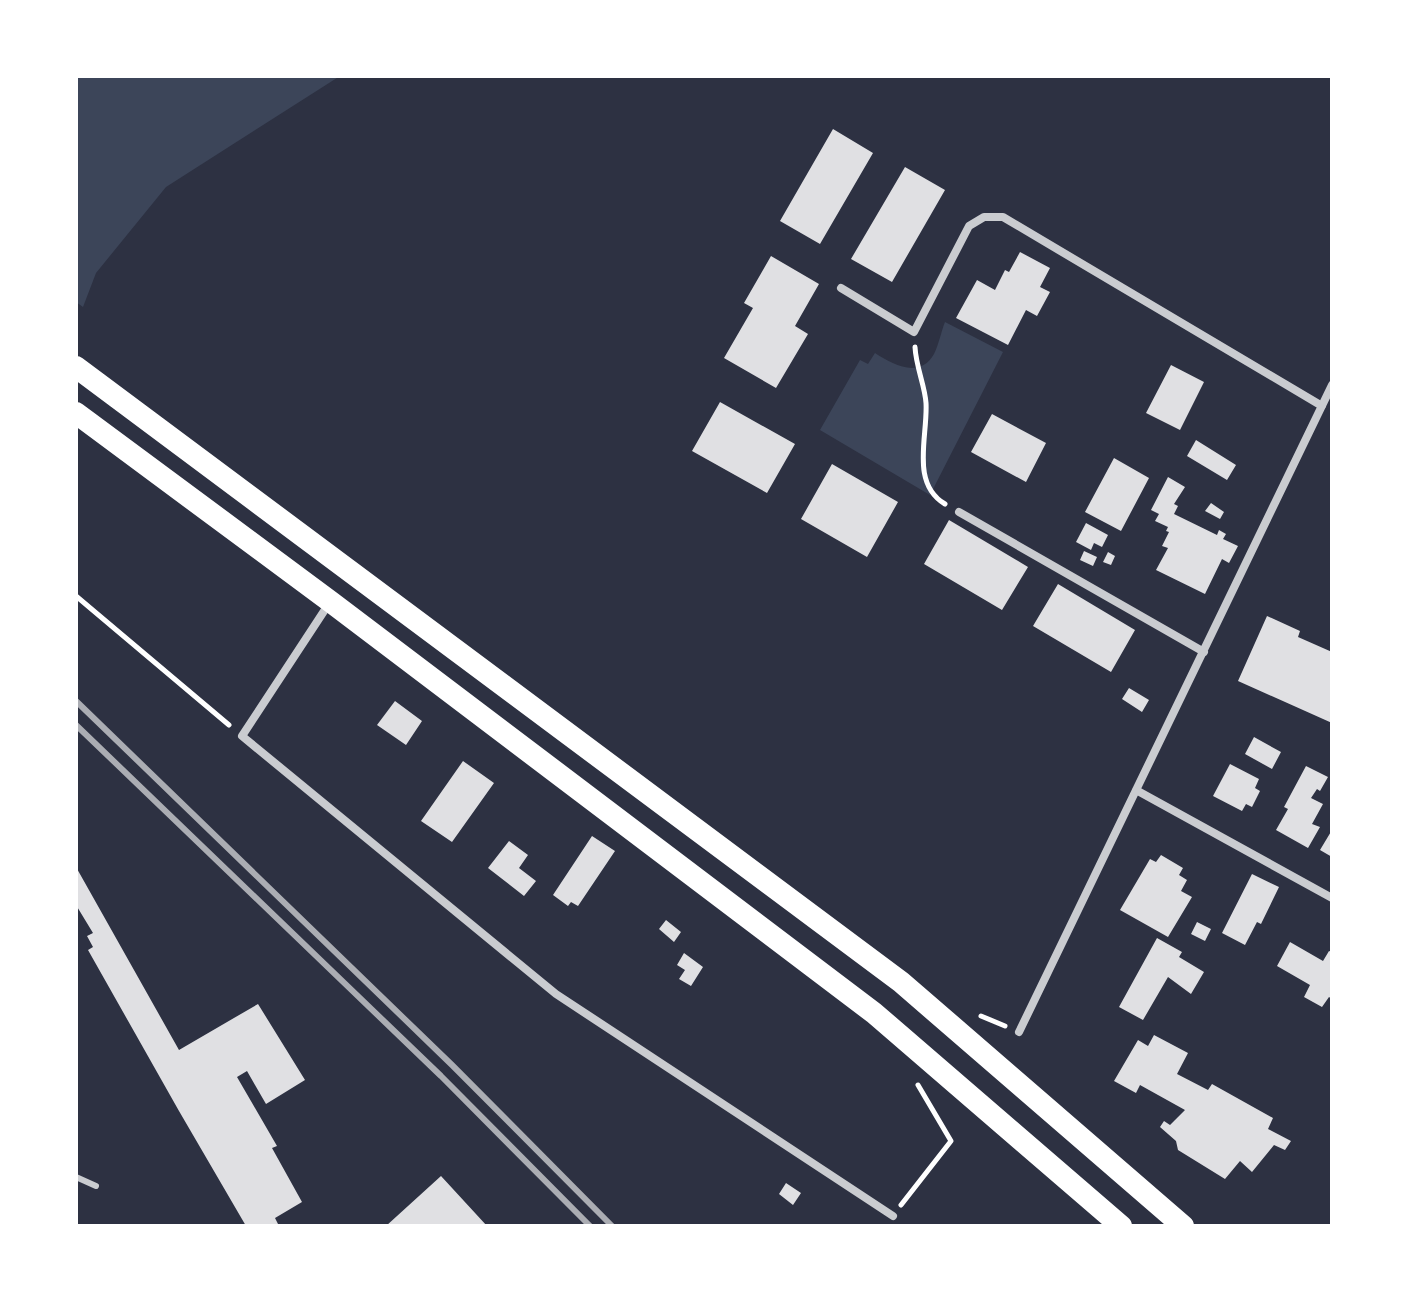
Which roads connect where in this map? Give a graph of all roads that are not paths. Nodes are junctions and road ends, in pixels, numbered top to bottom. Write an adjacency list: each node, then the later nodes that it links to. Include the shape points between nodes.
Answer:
1 (841, 288): 4 (street, via 914,332 969,226 984,217 1003,217)
2 (76, 367): 16 (highway, via 901,982)
3 (1332, 385): 4 (street)
4 (1322, 406): 8 (street)
5 (76, 413): 7 (highway)
6 (959, 512): 8 (street)
7 (331, 602): 14 (street, via 242,736 556,994); 15 (highway, via 874,1013)
8 (1204, 652): 9 (street)
9 (1136, 790): 10 (street); 11 (street)
10 (1332, 898)
11 (1019, 1032)
12 (76, 1177): 13 (lane)
13 (96, 1186)
14 (893, 1216)
15 (1121, 1226)
16 (1183, 1226)

